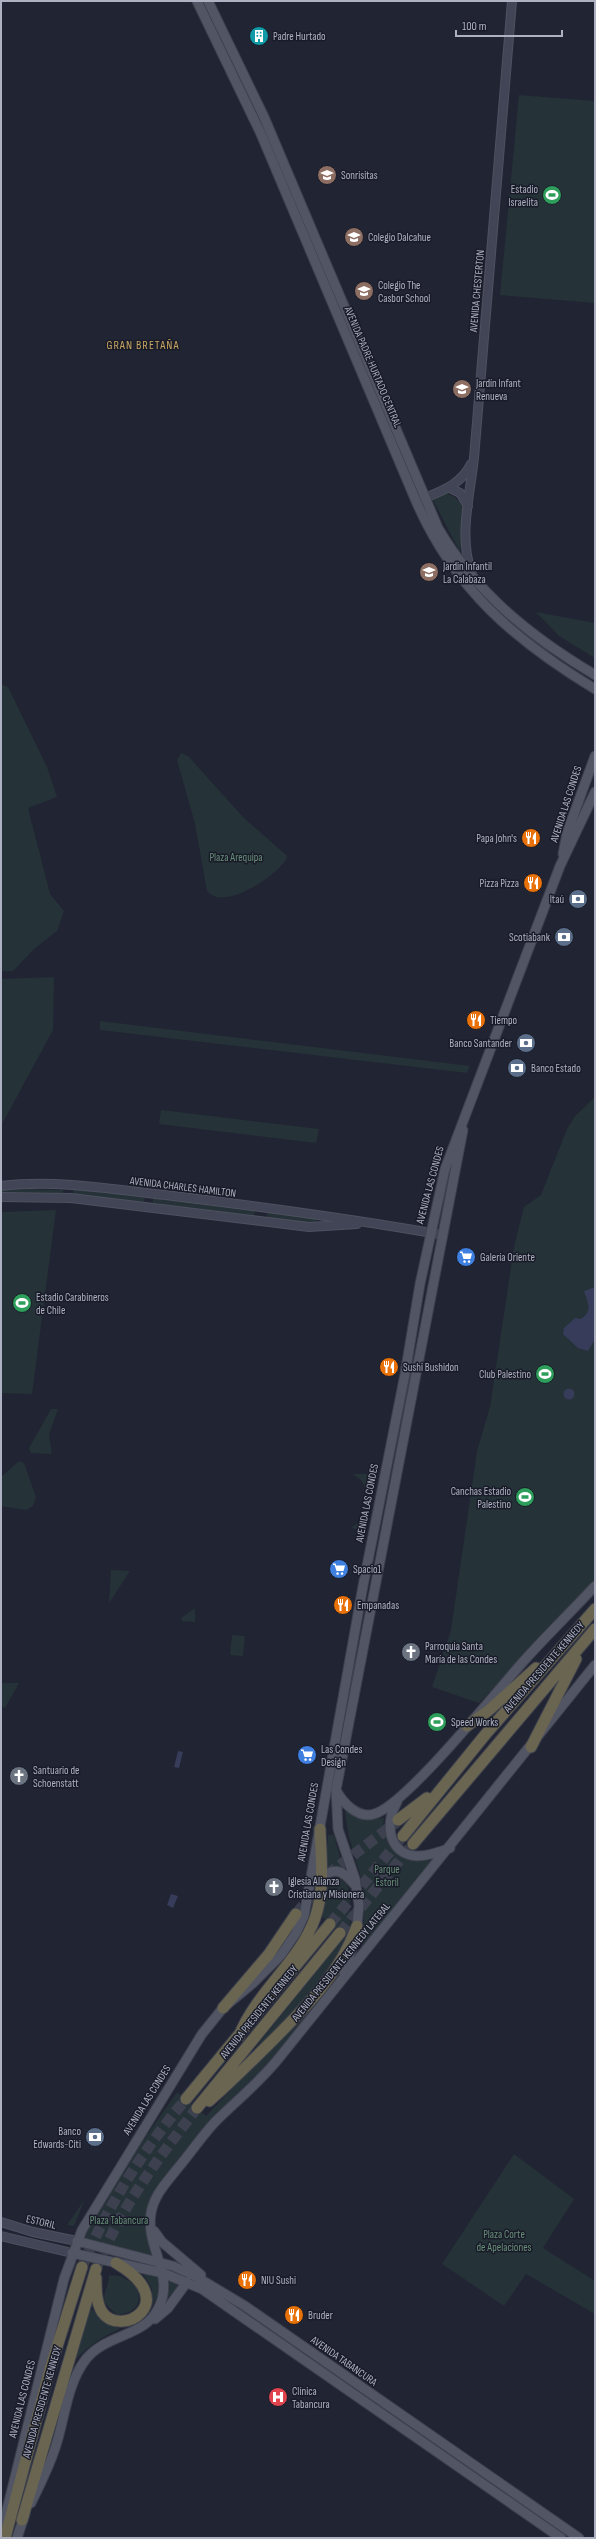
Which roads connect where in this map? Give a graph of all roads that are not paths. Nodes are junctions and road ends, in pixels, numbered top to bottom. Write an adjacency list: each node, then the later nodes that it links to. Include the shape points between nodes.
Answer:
1 (197, 1): 6 (main road, AVENIDA PADRE HURTADO CENTRAL, via 261,134)
2 (208, 1): 6 (main road, AVENIDA PADRE HURTADO CENTRAL, via 264,117)
3 (512, 1): 4 (main road, AVENIDA CHESTERTON)
4 (474, 458): 5 (main road, via 466,473); 7 (main road, AVENIDA CHESTERTON)
5 (450, 488): 6 (main road); 7 (main road, via 460,493)
6 (420, 500): 8 (main road, AVENIDA PADRE HURTADO CENTRAL); 10 (main road, AVENIDA PADRE HURTADO CENTRAL, via 445,557 486,607 530,646)
7 (468, 506): 8 (main road, AVENIDA CHESTERTON, via 465,546)
8 (476, 582): 9 (main road, AVENIDA PADRE HURTADO CENTRAL, via 524,628)
9 (595, 675)
10 (595, 690)
11 (595, 756): 13 (main road, AVENIDA LAS CONDES, via 567,833)
12 (595, 792): 13 (main road, AVENIDA LAS CONDES)
13 (562, 860): 14 (main road, AVENIDA LAS CONDES)
14 (466, 1116): 20 (main road, AVENIDA LAS CONDES, via 450,1154); 21 (main road, AVENIDA LAS CONDES)
15 (1, 1186): 17 (main road, AVENIDA CHARLES HAMILTON, via 80,1185)
16 (1, 1198): 19 (main road, AVENIDA CHARLES HAMILTON, via 71,1198)
17 (318, 1214): 18 (main road, AVENIDA CHARLES HAMILTON); 19 (main road, via 321,1220)
18 (362, 1223): 19 (main road, AVENIDA CHARLES HAMILTON); 20 (main road, AVENIDA CHARLES HAMILTON)
19 (320, 1228)
20 (430, 1233): 21 (main road, AVENIDA CHARLES HAMILTON); 34 (main road, AVENIDA LAS CONDES, via 362,1586)
21 (443, 1235): 31 (main road, AVENIDA LAS CONDES)
22 (595, 1586): 28 (main road, via 523,1661)
23 (595, 1609): 26 (highway, AVENIDA PRESIDENTE KENNEDY)
24 (595, 1629): 25 (highway, AVENIDA PRESIDENTE KENNEDY)
25 (584, 1642): 29 (highway); 36 (highway, AVENIDA PRESIDENTE KENNEDY)
26 (556, 1653): 28 (highway); 30 (highway, AVENIDA PRESIDENTE KENNEDY)
27 (595, 1665): 29 (main road, AVENIDA PRESIDENTE KENNEDY LATERAL)
28 (467, 1726): 32 (main road)
29 (531, 1748): 37 (main road, AVENIDA PRESIDENTE KENNEDY LATERAL)
30 (450, 1778): 33 (highway); 35 (highway, AVENIDA PRESIDENTE KENNEDY)
31 (336, 1790): 32 (main road, via 351,1808 368,1815 379,1813); 39 (main road, AVENIDA LAS CONDES, via 338,1829)
32 (400, 1797): 37 (main road, via 392,1812 389,1826 392,1839 398,1847 409,1854 421,1856)
33 (398, 1820)
34 (320, 1829): 38 (highway); 40 (main road, AVENIDA LAS CONDES)
35 (403, 1836)
36 (413, 1844)
37 (450, 1848): 45 (main road, AVENIDA PRESIDENTE KENNEDY LATERAL)
38 (321, 1878): 39 (main road, via 329,1871 337,1870 345,1874); 40 (main road); 47 (highway, via 317,1911 308,1934 255,2004)
39 (356, 1887): 43 (main road, AVENIDA LAS CONDES)
40 (307, 1900): 46 (main road, AVENIDA LAS CONDES, via 300,1925 286,1948 253,1983)
41 (296, 1914): 46 (highway, via 269,1954)
42 (330, 1924): 47 (highway, AVENIDA PRESIDENTE KENNEDY)
43 (357, 1926): 45 (main road, AVENIDA LAS CONDES, via 351,1955); 49 (highway, via 348,1949 329,1980 232,2081)
44 (340, 1933): 50 (highway, AVENIDA PRESIDENTE KENNEDY)
45 (339, 1983): 52 (main road, AVENIDA PRESIDENTE KENNEDY LATERAL, via 272,2068 214,2124 160,2191 151,2211)
46 (223, 2008): 54 (main road, AVENIDA LAS CONDES, via 202,2034 97,2202)
47 (239, 2036): 48 (highway, AVENIDA PRESIDENTE KENNEDY)
48 (186, 2099)
49 (209, 2101)
50 (197, 2108)
51 (1, 2222): 54 (main road, ESTORIL)
52 (151, 2225): 56 (main road, AVENIDA PRESIDENTE KENNEDY LATERAL); 61 (main road, via 162,2242)
53 (1, 2236): 55 (main road)
54 (77, 2241): 55 (main road, AVENIDA LAS CONDES); 56 (main road, AVENIDA TABANCURA)
55 (72, 2253): 57 (main road, AVENIDA TABANCURA); 66 (main road, AVENIDA LAS CONDES)
56 (160, 2262): 59 (main road); 61 (main road, AVENIDA TABANCURA)
57 (116, 2263): 59 (main road, AVENIDA TABANCURA); 65 (highway, AVENIDA PRESIDENTE KENNEDY, via 132,2273 145,2289 145,2305 131,2320 114,2320 102,2311 97,2298 95,2269)
58 (82, 2267): 68 (highway, AVENIDA PRESIDENTE KENNEDY, via 50,2369)
59 (164, 2273): 60 (main road, AVENIDA TABANCURA); 62 (main road, via 162,2299 158,2310)
60 (187, 2282): 62 (main road, via 168,2308); 63 (main road, AVENIDA TABANCURA)
61 (210, 2284): 64 (main road, AVENIDA TABANCURA)
62 (148, 2323): 65 (main road, via 104,2344 82,2365 73,2383 52,2458)
63 (296, 2354): 64 (main road, via 303,2354); 67 (main road, AVENIDA TABANCURA)
64 (330, 2366): 70 (main road, AVENIDA TABANCURA)
65 (22, 2520): 69 (main road)
66 (1, 2536)
67 (560, 2537)
68 (4, 2538)
69 (17, 2538)
70 (579, 2538)

